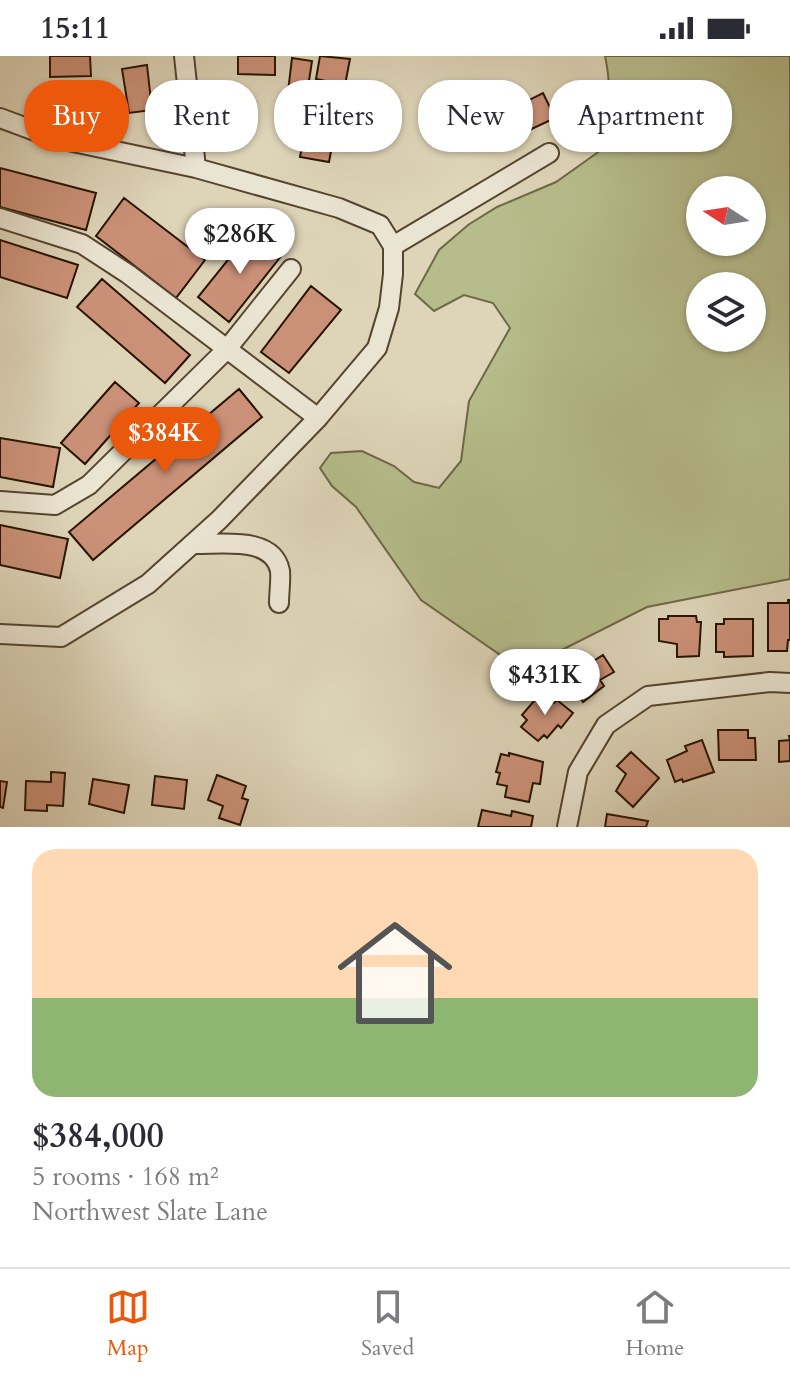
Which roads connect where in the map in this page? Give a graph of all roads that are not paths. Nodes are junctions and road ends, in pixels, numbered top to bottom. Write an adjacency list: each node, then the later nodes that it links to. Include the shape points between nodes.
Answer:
1 (184, 56): 4 (street)
2 (0, 118): 4 (street, via 54,138)
3 (549, 153): 6 (street)
4 (196, 168): 6 (street, via 339,208 380,225)
5 (0, 218): 8 (street, via 82,244)
6 (393, 246): 9 (street, via 389,308 377,348)
7 (291, 269): 8 (street)
8 (227, 349): 9 (street); 10 (street, via 89,485 55,505)
9 (318, 418): 11 (street)
10 (0, 501)
11 (192, 544): 12 (street, via 261,547 274,555 280,573); 13 (street, via 148,584 61,637)
12 (279, 603)
13 (0, 634)
14 (790, 683): 15 (street, via 648,696 606,725 578,772)
15 (567, 827)

